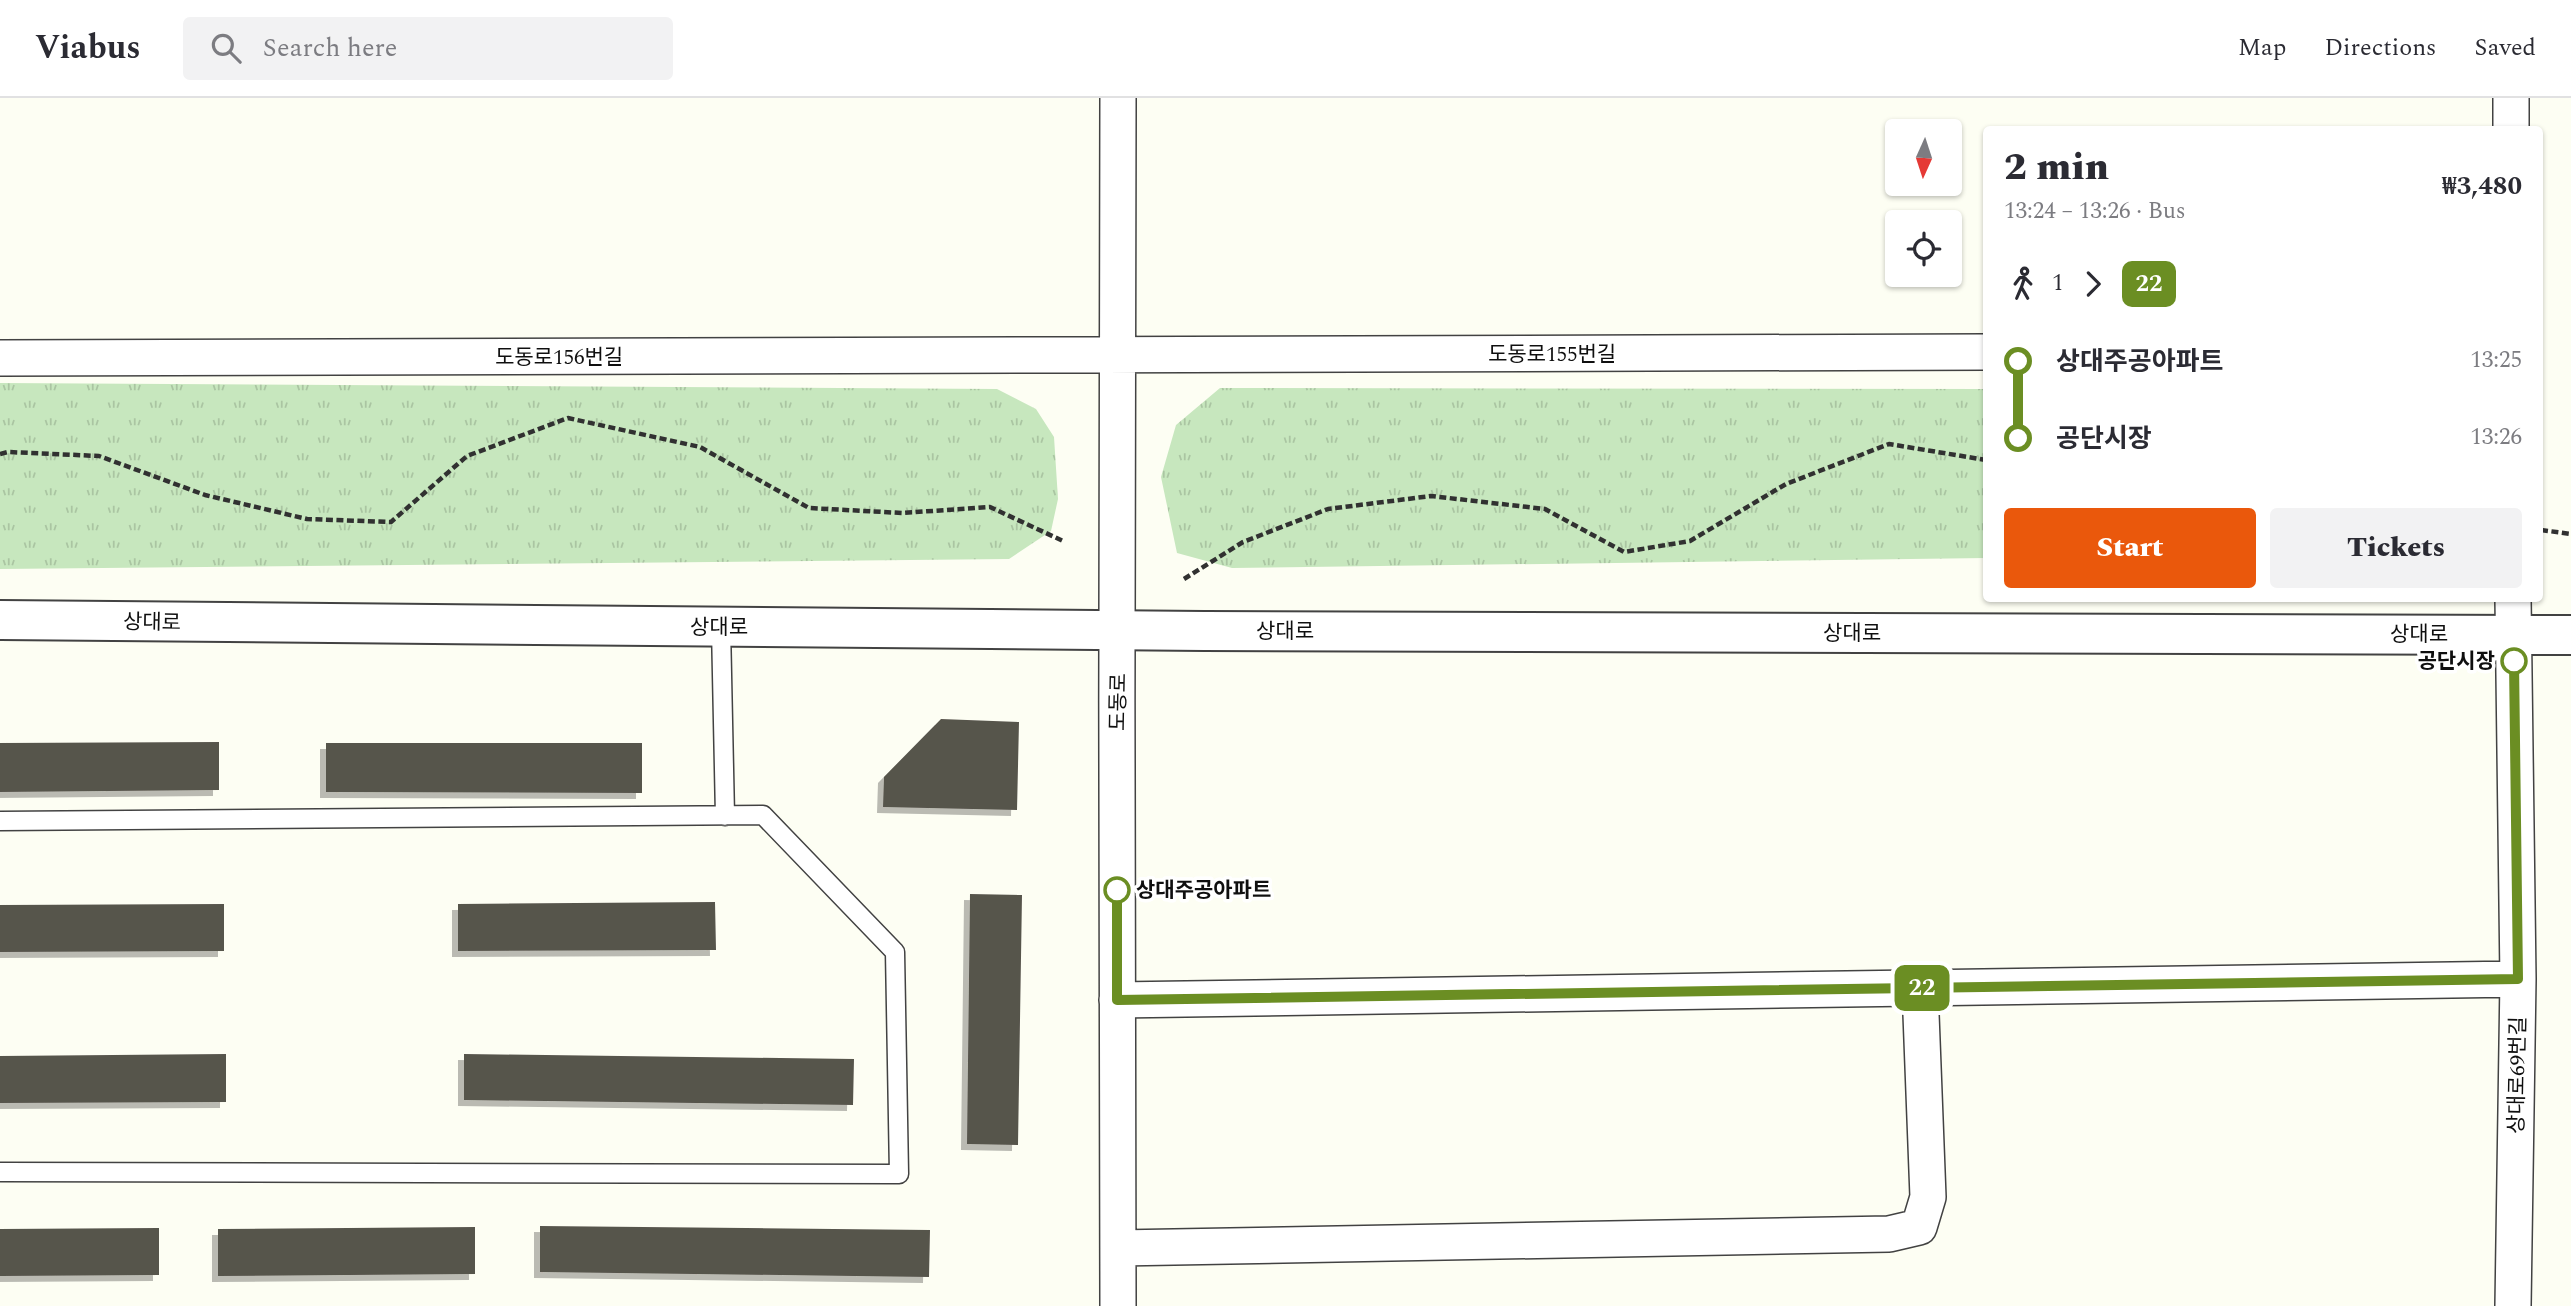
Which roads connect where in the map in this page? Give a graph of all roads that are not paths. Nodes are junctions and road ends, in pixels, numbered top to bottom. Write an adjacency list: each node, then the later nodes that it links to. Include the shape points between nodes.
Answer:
1 (1118, 98): 5 (street, 도동로)
2 (2511, 98): 3 (street)
3 (2511, 126)
4 (1983, 352): 5 (street, 도동로155번길)
5 (1118, 356): 6 (street, 도동로156번길); 10 (street, 도동로)
6 (0, 358)
7 (2513, 616): 10 (street, 상대로); 11 (street, 상대로); 14 (street, 상대로69번길)
8 (0, 621): 9 (street, 상대로)
9 (721, 627): 10 (street, 상대로); 12 (lane)
10 (1119, 629): 16 (street, 도동로)
11 (2571, 635)
12 (725, 816): 13 (lane); 17 (lane, via 763,815 895,952 899,1174)
13 (0, 821)
14 (2518, 979): 15 (street); 20 (street, 상대로69번길)
15 (1920, 988): 16 (street); 18 (street, via 1928,1197 1919,1227 1889,1234)
16 (1117, 1000): 18 (street, 도동로)
17 (0, 1172)
18 (1118, 1248): 19 (street, 도동로)
19 (1118, 1306)
20 (2513, 1306)

